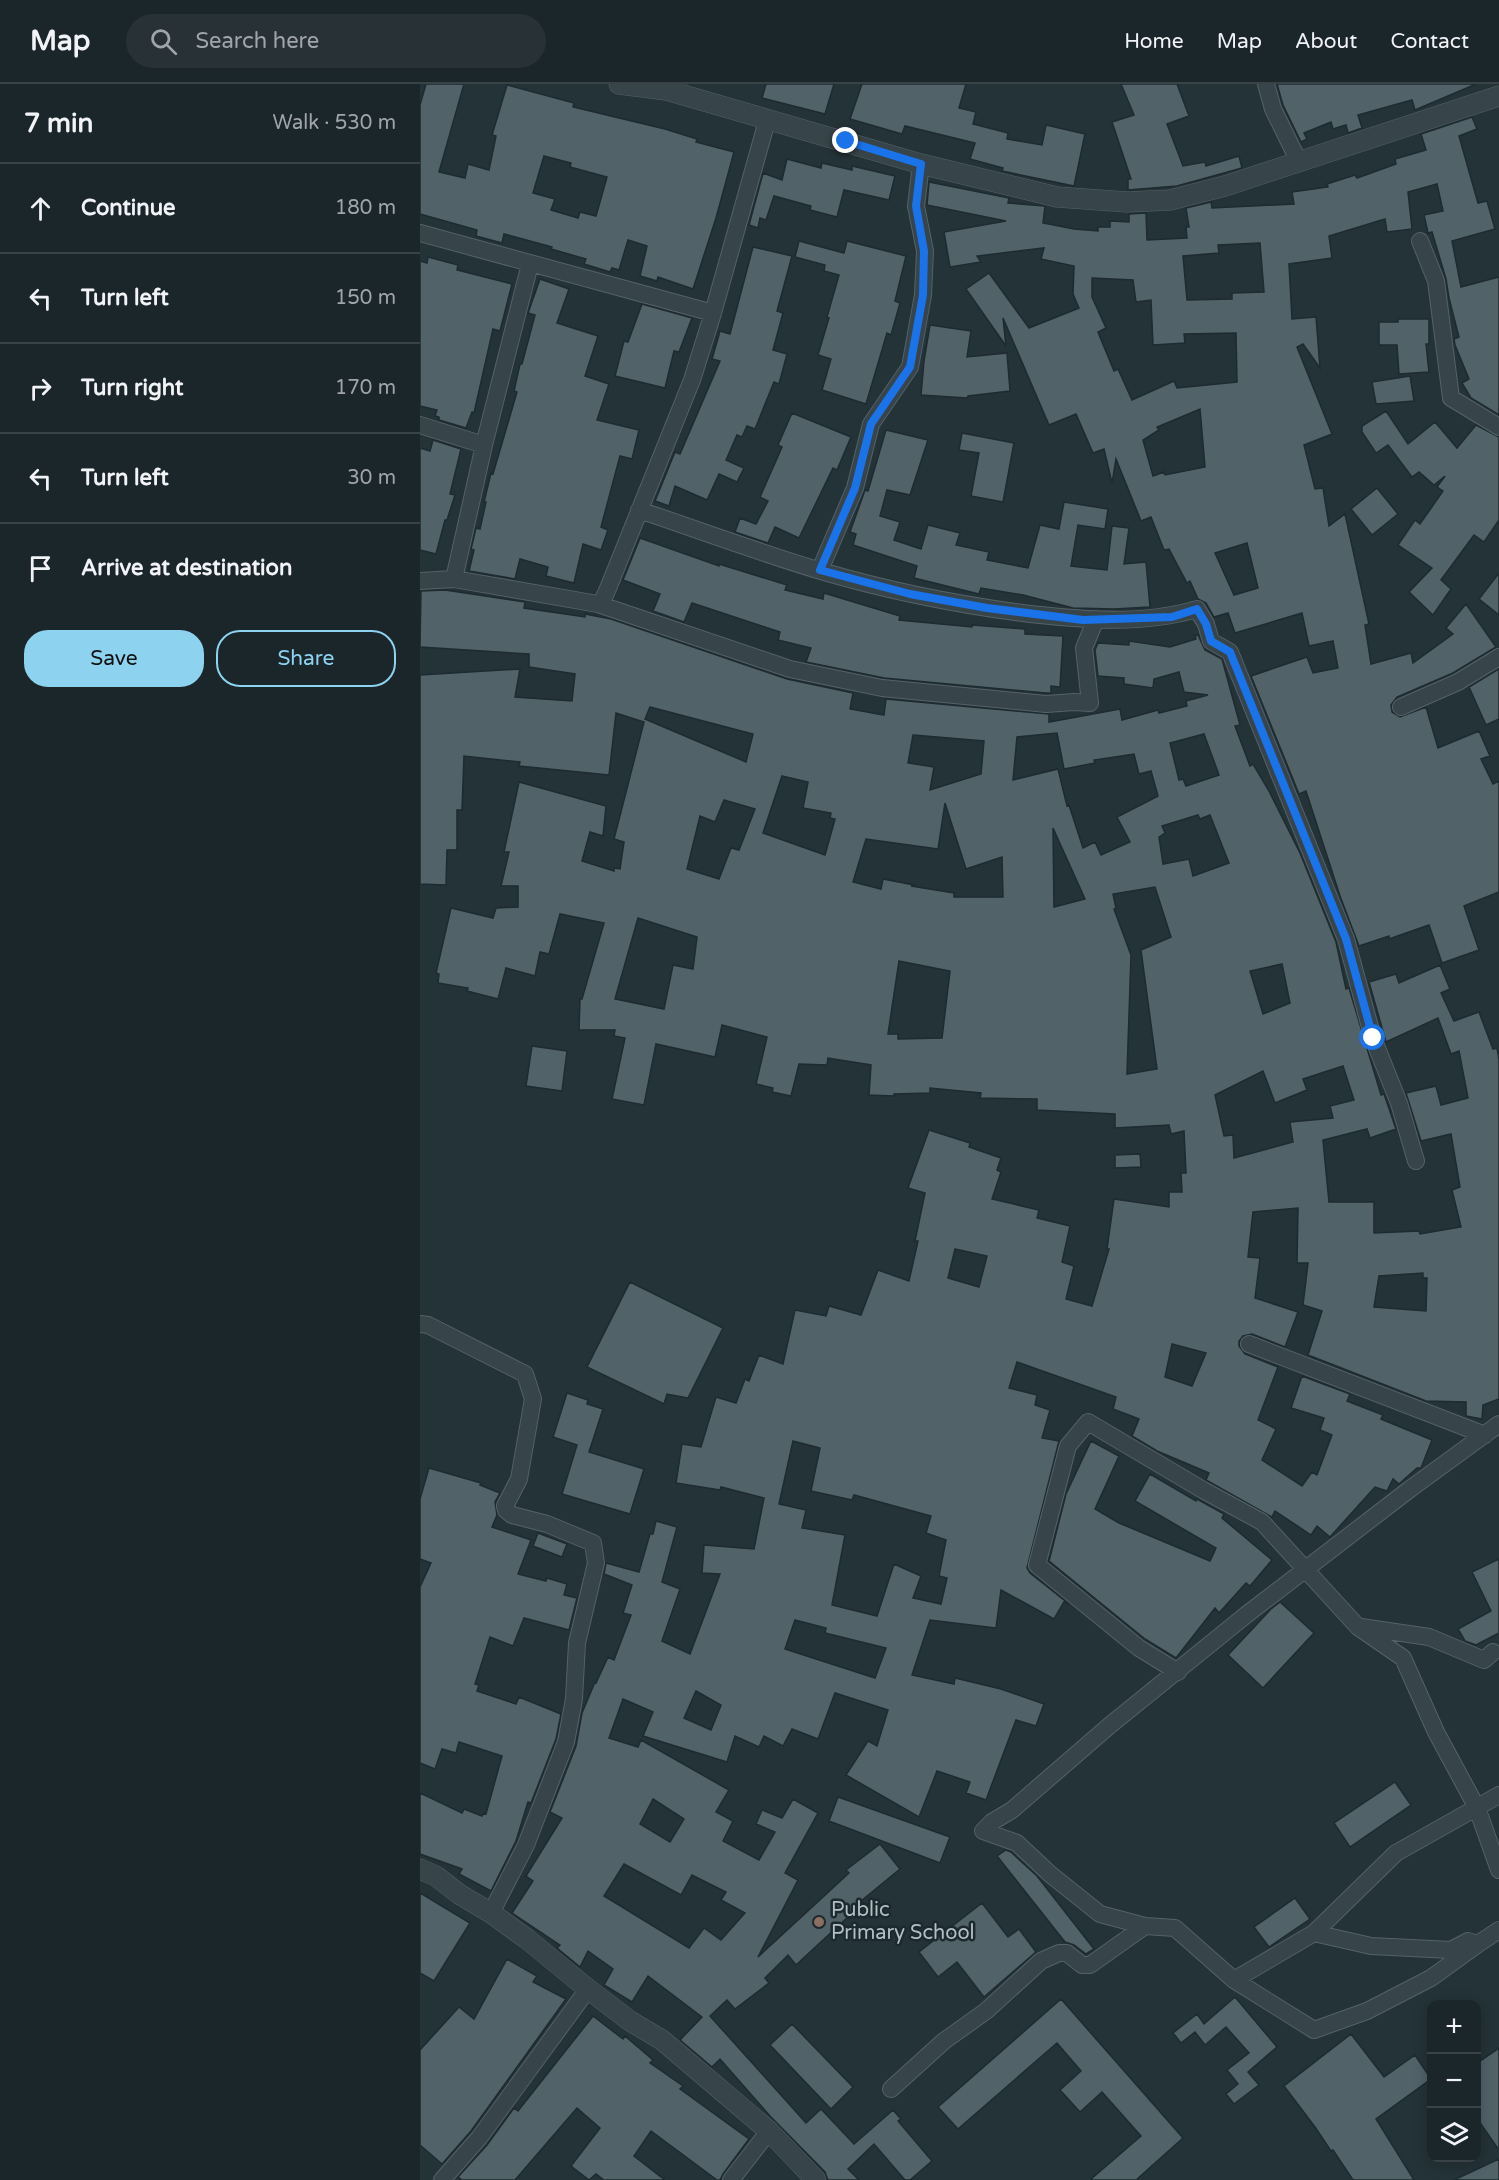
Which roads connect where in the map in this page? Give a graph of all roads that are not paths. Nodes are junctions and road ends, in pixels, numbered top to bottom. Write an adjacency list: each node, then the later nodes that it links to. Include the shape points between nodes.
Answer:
1 (619, 84): 3 (street)
2 (1266, 84): 6 (street, via 1273,109)
3 (672, 87): 5 (street)
4 (1499, 96): 6 (street)
5 (767, 120): 7 (street); 11 (street)
6 (1299, 162): 7 (street, via 1170,200 1127,202 1057,197)
7 (921, 164): 16 (street, via 916,206 924,251 923,295 910,367 871,424 855,488)
8 (420, 233): 10 (street)
9 (1420, 241): 13 (street, via 1436,281 1451,398)
10 (530, 264): 11 (street); 14 (street)
11 (714, 313): 15 (street, via 692,380)
12 (420, 425): 14 (street)
13 (1499, 427)
14 (484, 445): 17 (street)
15 (639, 510): 16 (street); 19 (street)
16 (820, 570): 20 (street, via 910,594 987,608)
17 (454, 579): 18 (street); 19 (street)
18 (420, 581)
19 (598, 604): 20 (street, via 790,669 882,688 1046,704 1090,703 1084,648)
20 (1096, 619): 23 (street, via 1172,617 1197,609 1211,641 1230,652 1346,939 1373,1038 1399,1103)
21 (1499, 657): 22 (street, via 1458,682)
22 (1401, 707)
23 (1416, 1161)
24 (423, 1320): 36 (street, via 525,1374 533,1399 519,1479 506,1510 593,1543 596,1563 577,1643 574,1699 566,1742 526,1845)
25 (1249, 1344): 27 (street)
26 (1499, 1424): 27 (street)
27 (1485, 1435): 28 (street)
28 (1305, 1570): 29 (street); 31 (street); 31 (street, via 1262,1521 1088,1422 1068,1446 1037,1565 1138,1648)
29 (1358, 1627): 30 (street, via 1429,1637 1484,1660); 33 (street, via 1403,1658 1436,1732)
30 (1493, 1652)
31 (1178, 1672): 37 (street, via 1012,1810 983,1829 987,1834 1017,1843 1100,1914)
32 (1499, 1796): 33 (street)
33 (1477, 1808): 35 (street); 39 (street, via 1396,1853)
34 (420, 1869): 36 (street)
35 (1499, 1870)
36 (491, 1913): 42 (street)
37 (1145, 1926): 41 (street, via 1175,1928); 43 (street, via 1090,1965 1082,1965 1067,1953 1041,1961)
38 (1499, 1930): 40 (street)
39 (1314, 1933): 40 (street, via 1371,1946 1450,1950 1468,1941); 41 (street)
40 (1478, 1944): 41 (street, via 1422,1983 1367,2011 1314,2030)
41 (1234, 1980)
42 (588, 1989): 44 (street, via 662,2040); 45 (street, via 478,2138)
43 (891, 2090)
44 (769, 2131): 46 (street); 47 (street)
45 (442, 2180)
46 (731, 2180)
47 (816, 2180)

